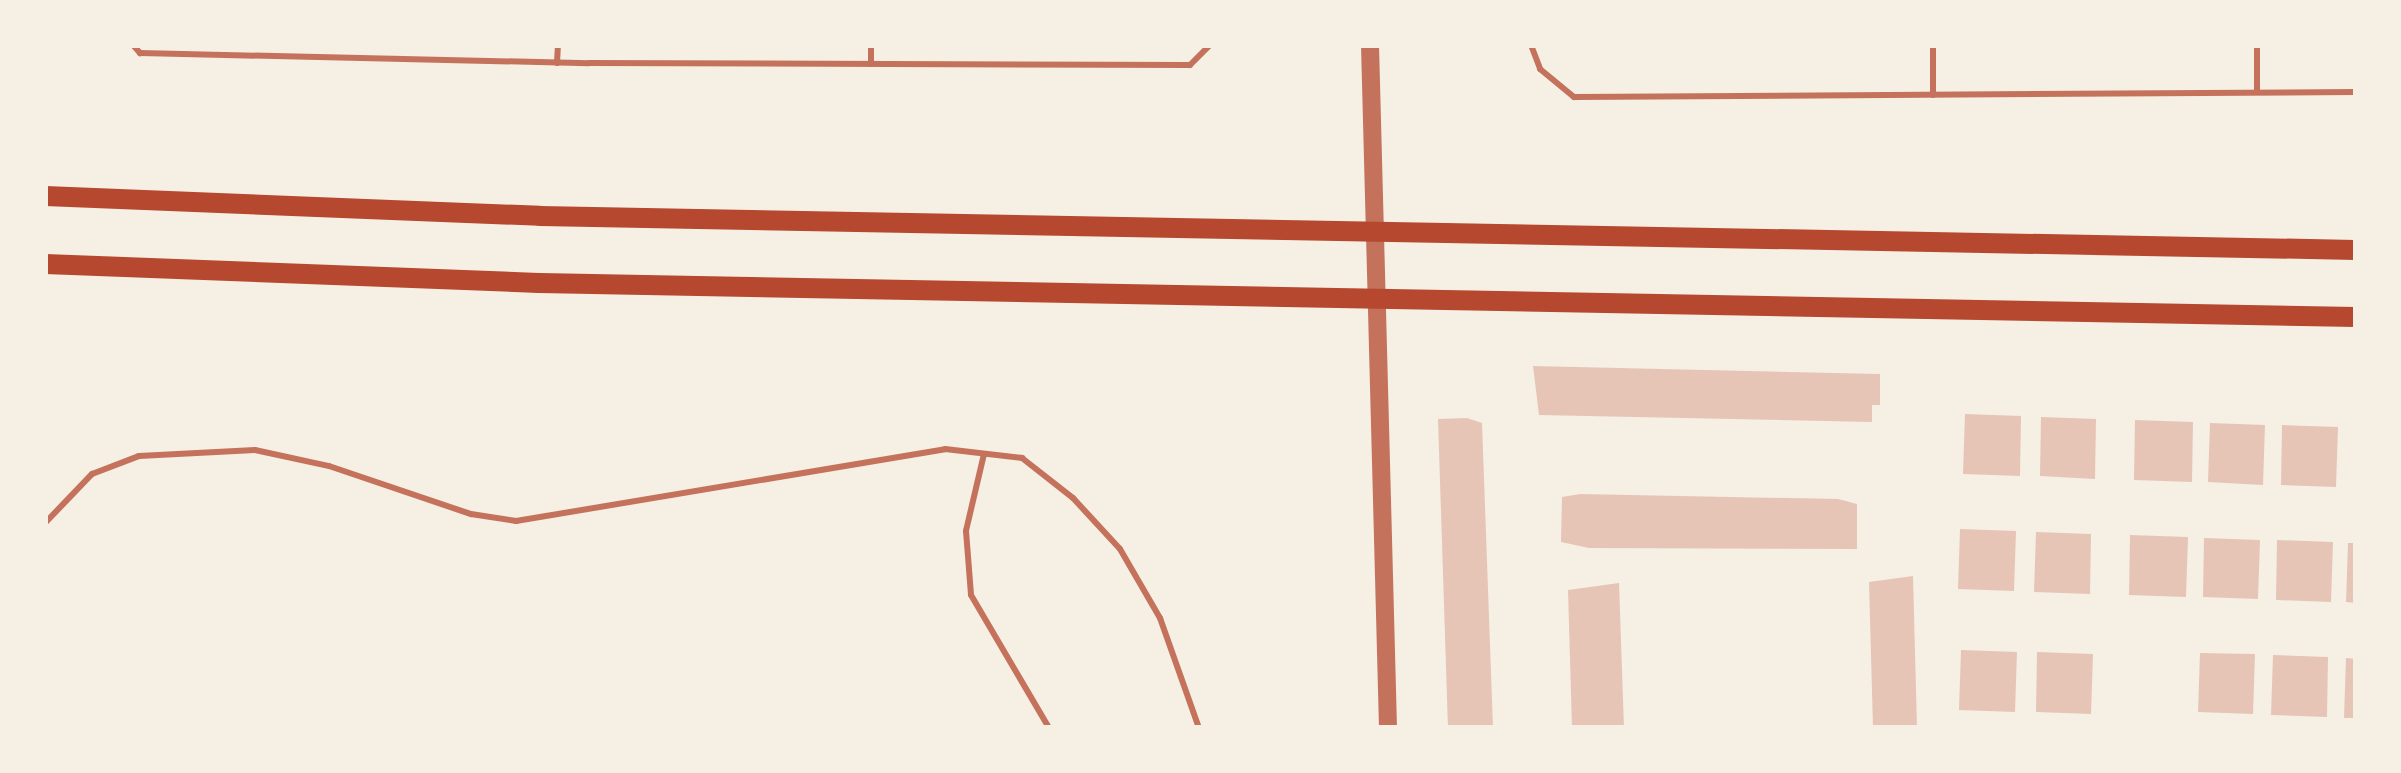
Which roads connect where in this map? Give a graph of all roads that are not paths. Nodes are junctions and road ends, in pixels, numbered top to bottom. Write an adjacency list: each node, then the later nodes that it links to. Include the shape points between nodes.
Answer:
1 (133, 45): 9 (lane, via 140,53)
2 (558, 45): 9 (lane)
3 (871, 45): 10 (lane)
4 (1210, 45): 10 (lane, via 1190,66)
5 (1370, 45): 15 (street)
6 (1532, 45): 13 (lane, via 1540,68 1574,97)
7 (1933, 45): 13 (lane)
8 (2257, 45): 11 (lane)
9 (558, 63): 10 (lane)
10 (871, 64)
11 (2257, 92): 12 (lane); 13 (lane)
12 (2356, 92)
13 (1933, 94)
14 (45, 196): 15 (main road, via 483,214)
15 (1375, 232): 16 (main road); 18 (street)
16 (2356, 250)
17 (45, 264): 18 (main road, via 539,284)
18 (1376, 300): 19 (main road); 24 (street)
19 (2356, 317)
20 (984, 454): 21 (lane, via 945,449 516,521 471,514 329,466 256,450 139,456 92,474); 22 (lane, via 966,531 969,584); 23 (lane, via 1022,458 1074,498 1120,550 1160,618)
21 (45, 523)
22 (1049, 728)
23 (1199, 728)
24 (1388, 728)

